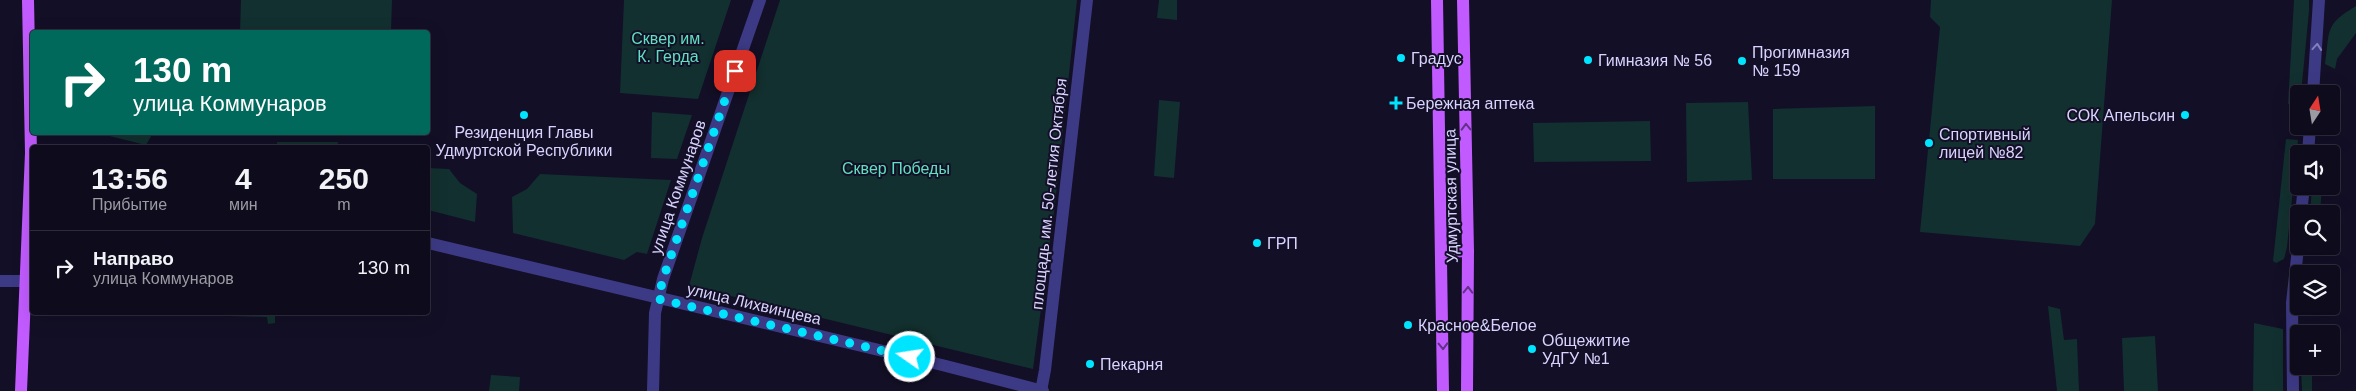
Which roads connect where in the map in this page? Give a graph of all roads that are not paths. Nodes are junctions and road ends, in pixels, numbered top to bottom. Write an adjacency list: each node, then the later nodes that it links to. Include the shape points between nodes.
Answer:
1 (28, 0): 7 (main road)
2 (760, 0): 16 (street, улица Коммунаров)
3 (1087, 0): 19 (street, площадь им. 50-летия Октября)
4 (1437, 0): 12 (main road, Удмуртская улица)
5 (1464, 0): 11 (main road, Удмуртская улица, one-way to 5)
6 (2319, 0): 8 (street, one-way to 6)
7 (30, 76)
8 (2314, 85)
9 (30, 190): 15 (main road)
10 (430, 243): 16 (street, улица Лихвинцева)
11 (1468, 251): 12 (main road); 21 (main road, Удмуртская улица, one-way to 11)
12 (1442, 252): 20 (main road, Удмуртская улица, one-way to 20)
13 (2297, 255): 22 (street, via 2292,303)
14 (0, 281): 15 (street)
15 (25, 282): 17 (main road)
16 (658, 299): 18 (street, улица Коммунаров); 19 (street, улица Лихвинцева)
17 (21, 391)
18 (653, 391)
19 (1042, 391)
20 (1443, 391)
21 (1467, 391)
22 (2293, 391)

